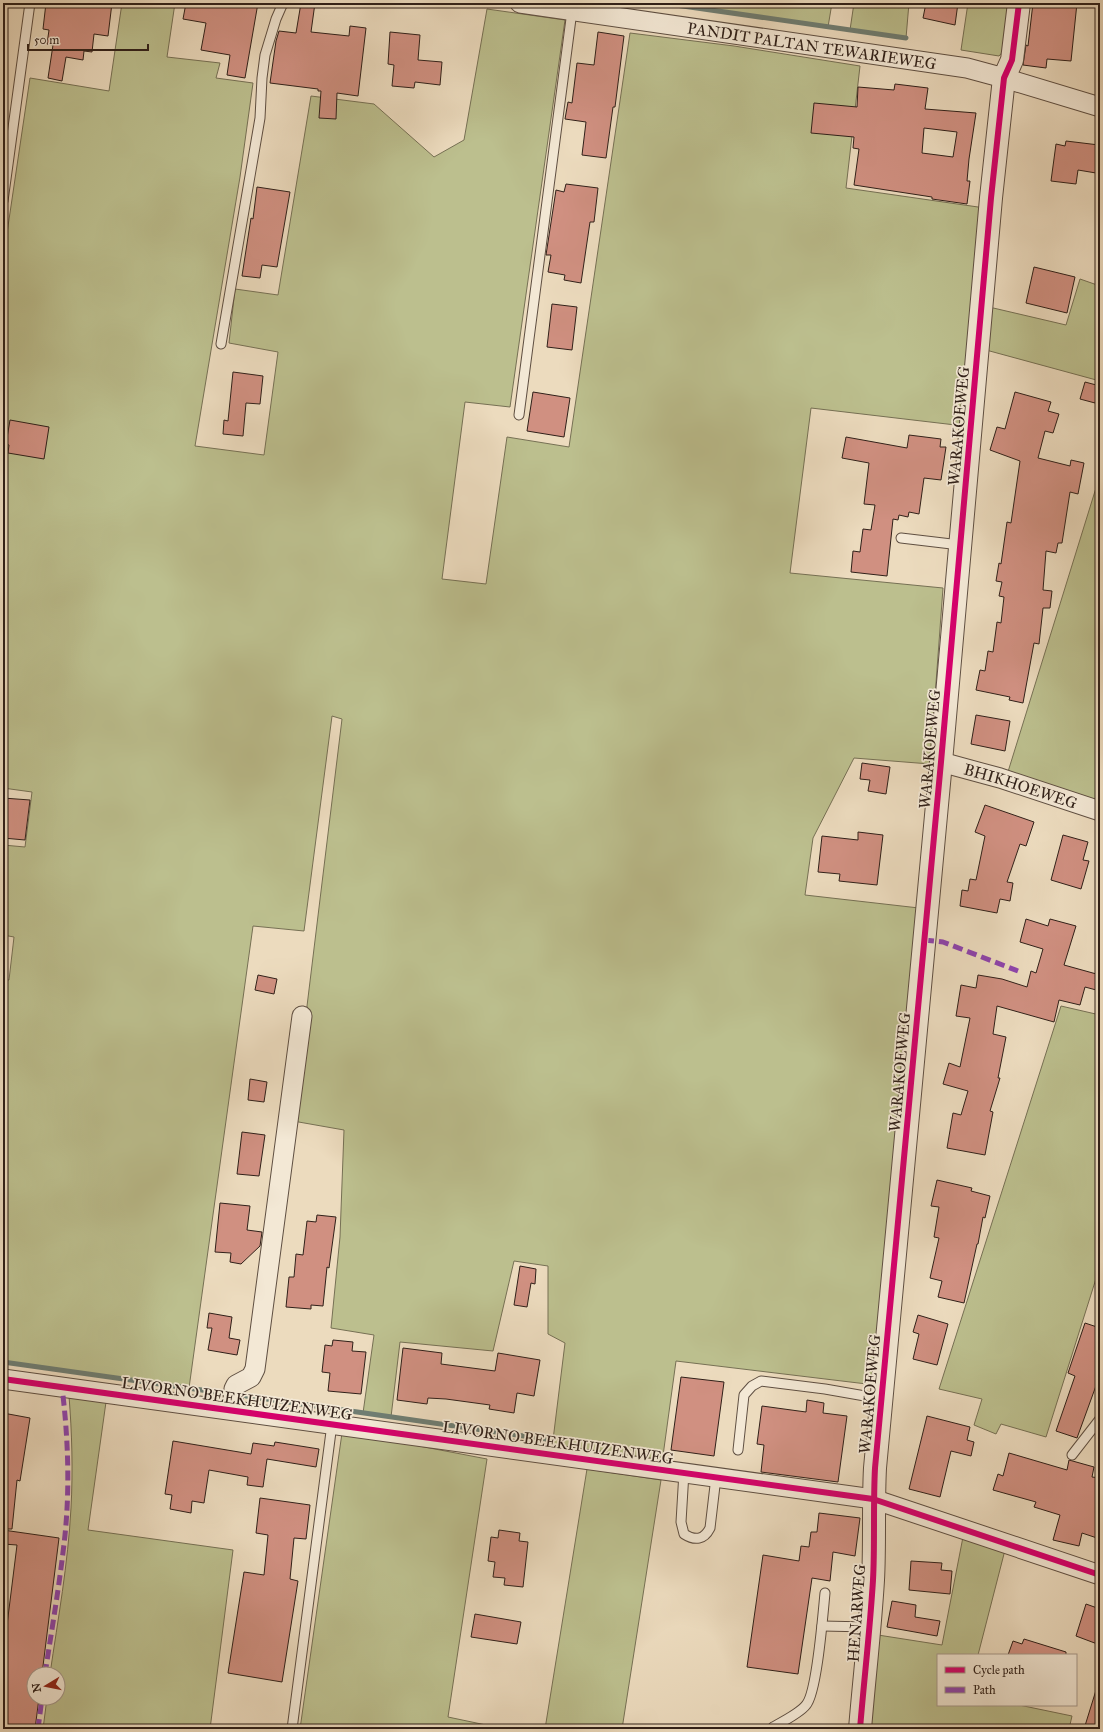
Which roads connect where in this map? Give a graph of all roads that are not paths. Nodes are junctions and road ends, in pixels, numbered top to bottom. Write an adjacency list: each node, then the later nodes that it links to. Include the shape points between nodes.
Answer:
1 (30, 3): 8 (lane)
2 (283, 3): 9 (lane, via 265,55 260,118)
3 (520, 3): 5 (street, PANDIT PALTAN TEWARIEWEG)
4 (1019, 3): 6 (street, WARAKOEWEG, via 1012,60)
5 (572, 11): 6 (street, PANDIT PALTAN TEWARIEWEG, via 960,67); 10 (lane)
6 (1004, 78): 7 (street, PANDIT PALTAN TEWARIEWEG); 12 (street, WARAKOEWEG)
7 (1100, 107)
8 (3, 201)
9 (221, 344)
10 (519, 415)
11 (901, 538): 12 (lane)
12 (960, 545): 13 (street, WARAKOEWEG)
13 (941, 762): 14 (street, BHIKHOEWEG); 17 (street, WARAKOEWEG)
14 (1100, 810)
15 (302, 1016): 18 (street, via 255,1369 251,1377 236,1385)
16 (3, 1379): 18 (street, LIVORNO BEEKHUIZENWEG)
17 (882, 1399): 21 (lane, via 761,1381 744,1395); 25 (street, WARAKOEWEG)
18 (232, 1410): 20 (street, LIVORNO BEEKHUIZENWEG)
19 (1100, 1419): 22 (lane)
20 (332, 1424): 23 (street, LIVORNO BEEKHUIZENWEG); 31 (lane)
21 (738, 1450)
22 (1072, 1455)
23 (684, 1472): 24 (street, LIVORNO BEEKHUIZENWEG); 24 (lane, via 681,1522 684,1534 690,1538 700,1539 710,1528)
24 (716, 1477): 25 (street, LIVORNO BEEKHUIZENWEG)
25 (873, 1499): 26 (street, LIVORNO BEEKHUIZENWEG); 29 (street, HENARWEG, via 875,1530)
26 (1100, 1575)
27 (824, 1593): 28 (lane)
28 (822, 1626): 29 (lane); 30 (lane, via 812,1693 807,1705)
29 (869, 1627): 32 (street, HENARWEG)
30 (773, 1727)
31 (292, 1729)
32 (860, 1729)

